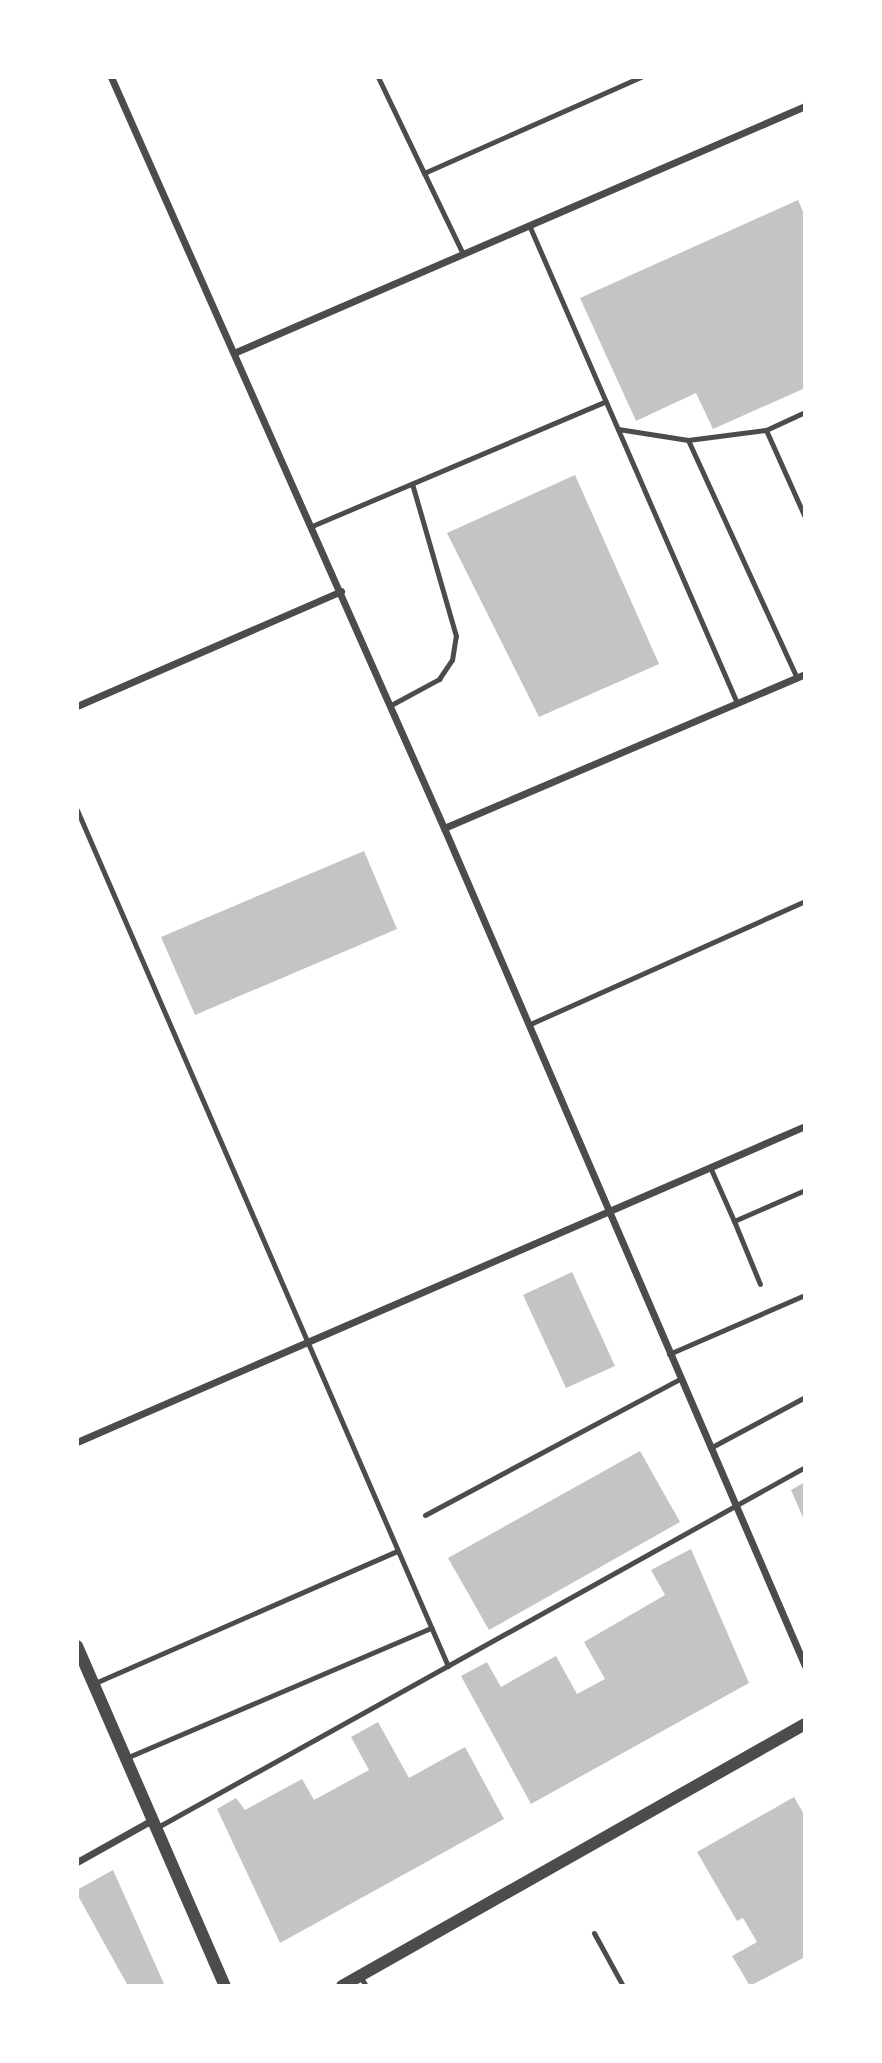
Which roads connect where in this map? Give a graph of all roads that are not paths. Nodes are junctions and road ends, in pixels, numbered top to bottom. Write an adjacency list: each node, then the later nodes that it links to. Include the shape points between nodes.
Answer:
1 (111, 77): 8 (street)
2 (378, 77): 5 (lane)
3 (640, 77): 5 (lane)
4 (805, 106): 6 (street)
5 (424, 173): 7 (lane)
6 (530, 225): 7 (street); 9 (lane)
7 (463, 254): 8 (street)
8 (236, 352): 16 (street)
9 (606, 401): 11 (lane); 14 (lane)
10 (805, 412): 12 (lane)
11 (618, 429): 13 (lane); 19 (lane)
12 (766, 430): 13 (lane); 15 (lane)
13 (688, 440): 18 (lane)
14 (412, 484): 16 (lane); 20 (lane, via 456,636 452,660 439,679)
15 (805, 517)
16 (312, 526): 17 (street)
17 (341, 591): 20 (street); 21 (street)
18 (801, 676): 19 (street)
19 (737, 703): 23 (street)
20 (391, 705): 23 (street)
21 (77, 706)
22 (77, 810): 33 (lane)
23 (444, 828): 25 (street)
24 (805, 901): 25 (lane)
25 (528, 1025): 29 (street)
26 (805, 1126): 27 (street)
27 (710, 1167): 29 (street); 30 (lane)
28 (805, 1190): 30 (lane)
29 (607, 1213): 33 (street); 34 (street)
30 (734, 1221): 31 (lane)
31 (760, 1284)
32 (805, 1295): 34 (lane)
33 (306, 1343): 37 (street); 42 (lane)
34 (669, 1354): 35 (street)
35 (680, 1379): 38 (street); 41 (lane)
36 (805, 1396): 38 (lane)
37 (77, 1442)
38 (710, 1448): 40 (street)
39 (805, 1467): 40 (lane)
40 (735, 1506): 45 (lane); 46 (street)
41 (425, 1515)
42 (397, 1552): 43 (lane); 47 (lane)
43 (431, 1628): 45 (lane); 49 (lane)
44 (77, 1646): 47 (street)
45 (448, 1666): 50 (lane)
46 (805, 1666)
47 (93, 1683): 49 (street)
48 (805, 1724): 53 (street)
49 (125, 1758): 50 (street)
50 (154, 1824): 51 (street); 54 (street)
51 (77, 1862)
52 (594, 1933): 56 (lane)
53 (363, 1981): 55 (street)
54 (225, 1986)
55 (342, 1986)
56 (623, 1986)

